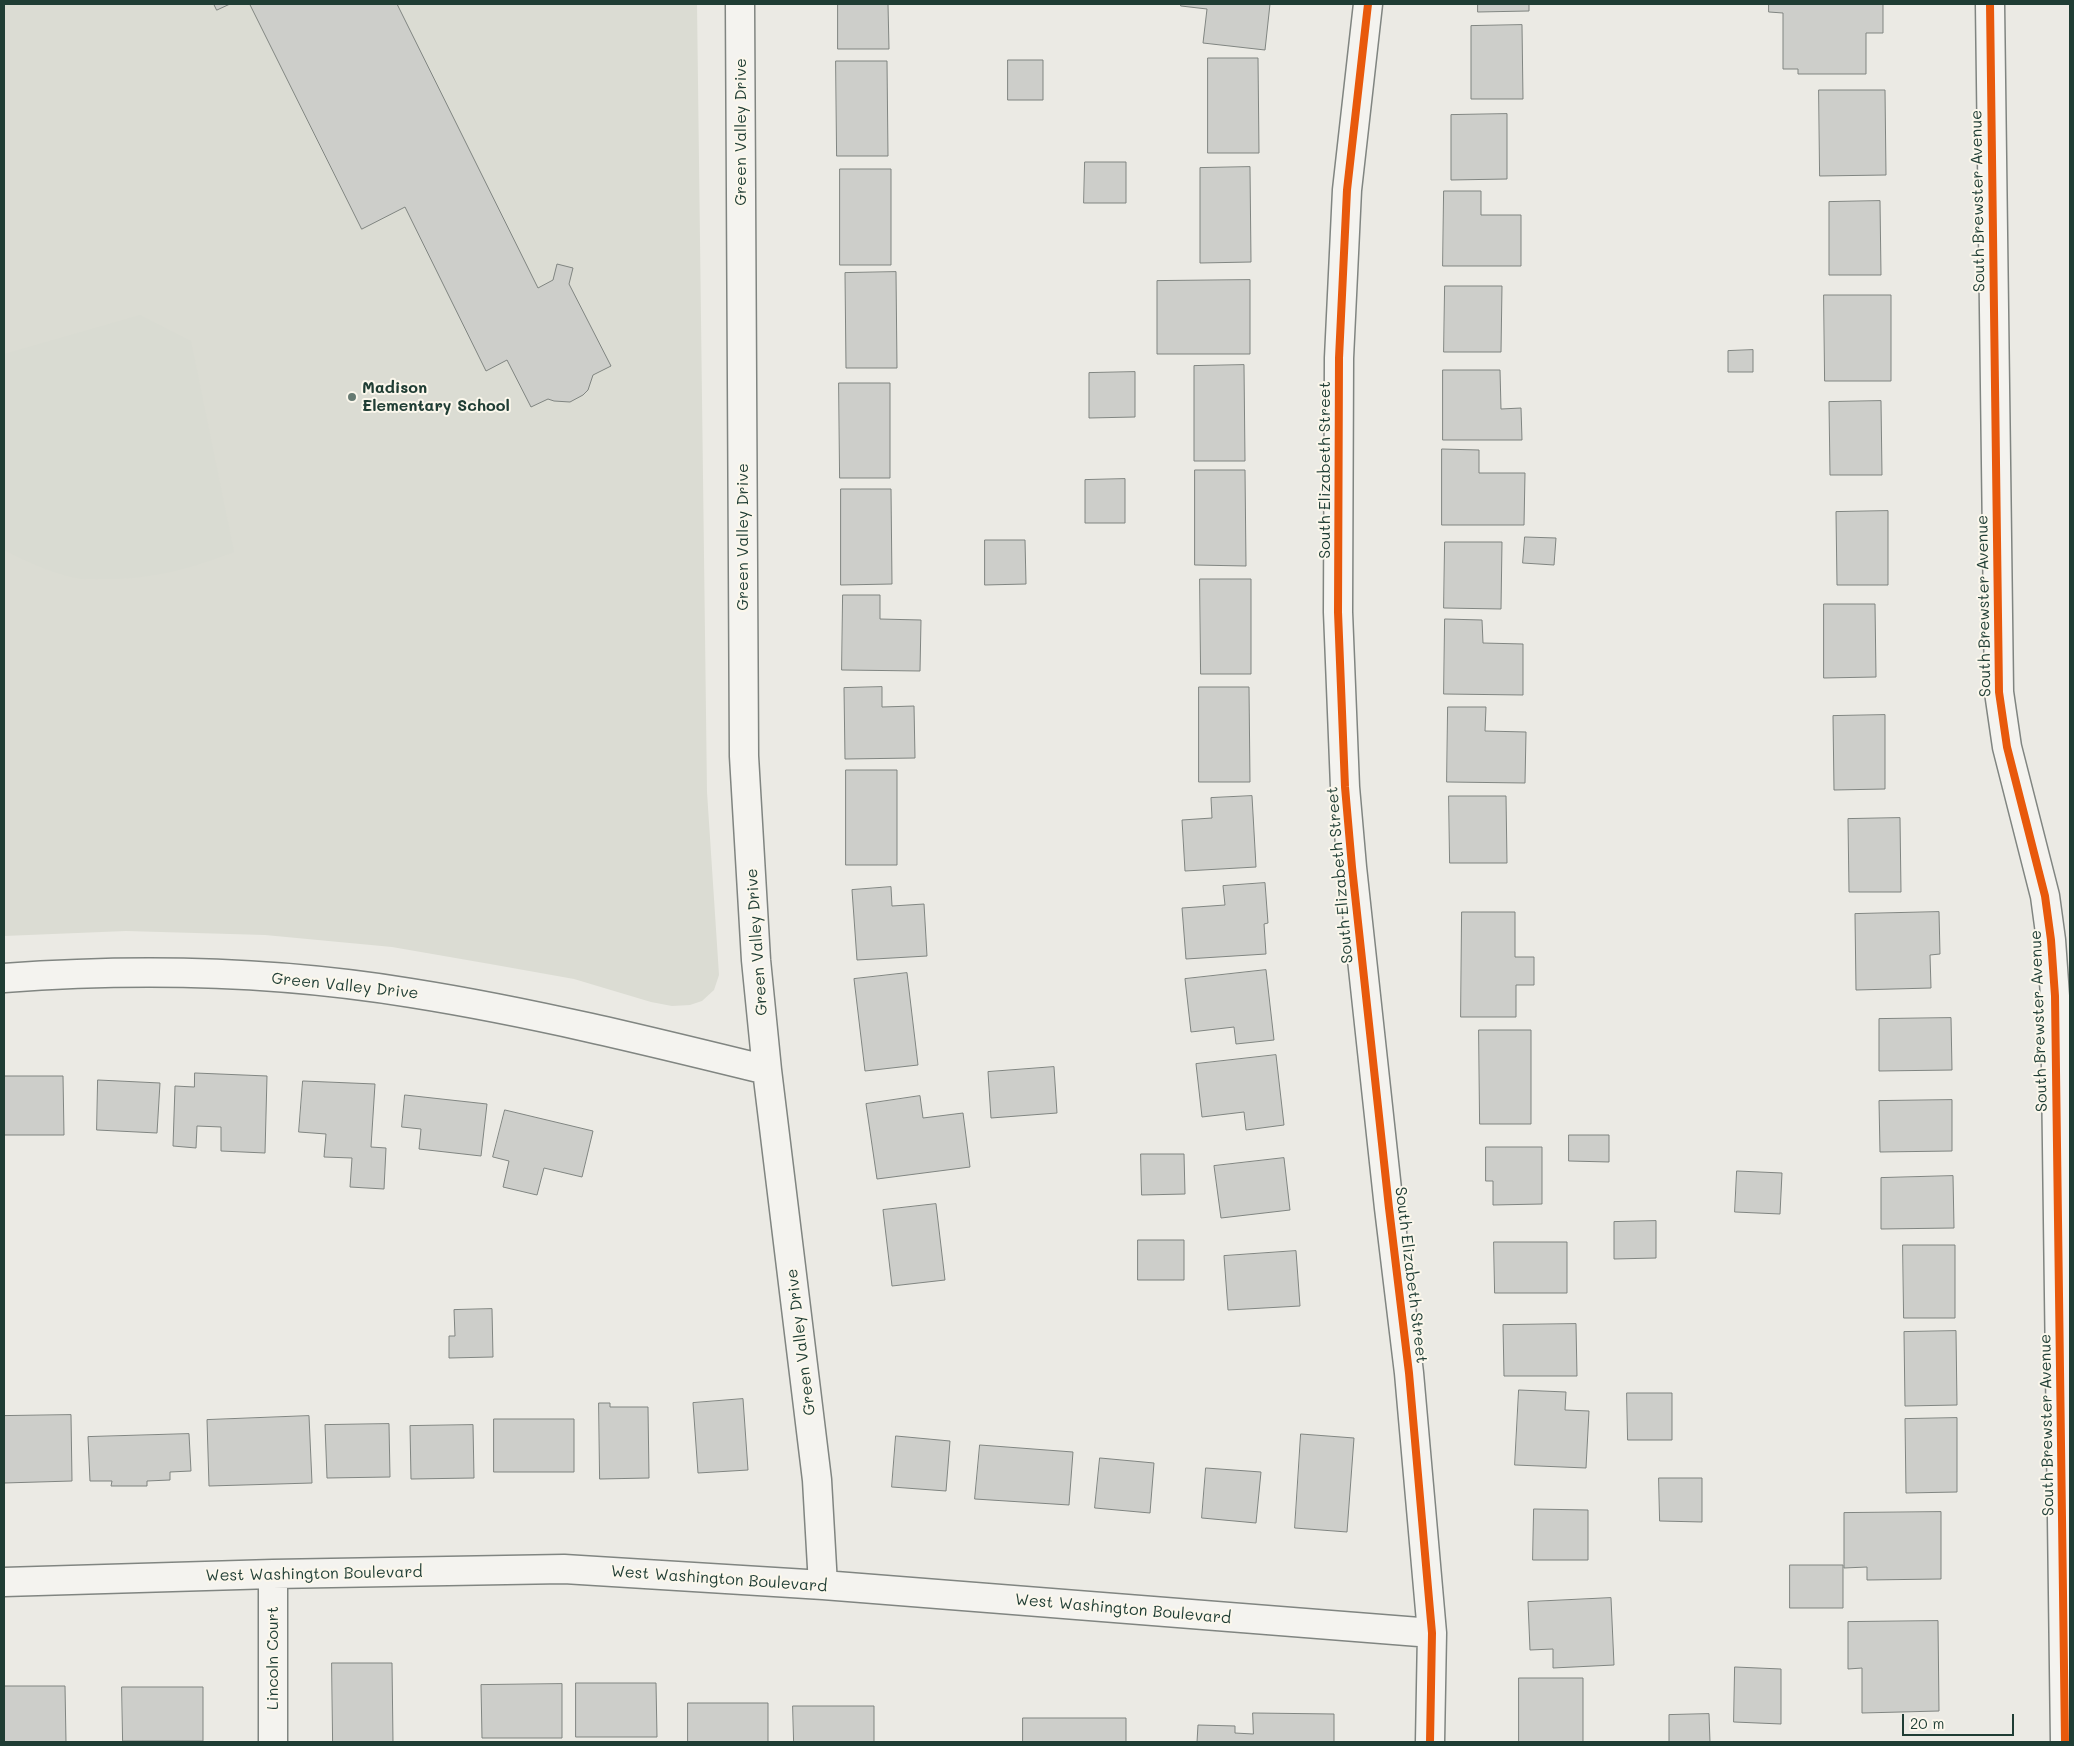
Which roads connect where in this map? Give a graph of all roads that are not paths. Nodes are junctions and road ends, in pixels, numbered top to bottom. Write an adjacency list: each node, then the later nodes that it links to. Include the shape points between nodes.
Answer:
1 (740, 4): 5 (street, Green Valley Drive, via 744,756 756,960)
2 (1368, 4): 9 (street, South Elizabeth Street, via 1347,190 1340,348 1338,632 1352,867 1388,1208 1410,1373)
3 (1990, 4): 12 (street, South Brewster Avenue, via 1999,692 2007,747 2046,896 2055,996)
4 (4, 978): 5 (street, Green Valley Drive, via 136,972 217,974 309,980 409,992 520,1012)
5 (768, 1070): 8 (street, Green Valley Drive, via 817,1480)
6 (273, 1574): 7 (street, West Washington Boulevard); 8 (street, West Washington Boulevard, via 564,1569); 10 (street, Lincoln Court)
7 (4, 1582)
8 (823, 1585): 9 (street, West Washington Boulevard)
9 (1432, 1633): 11 (street, South Elizabeth Street)
10 (274, 1742)
11 (1430, 1742)
12 (2065, 1742)

